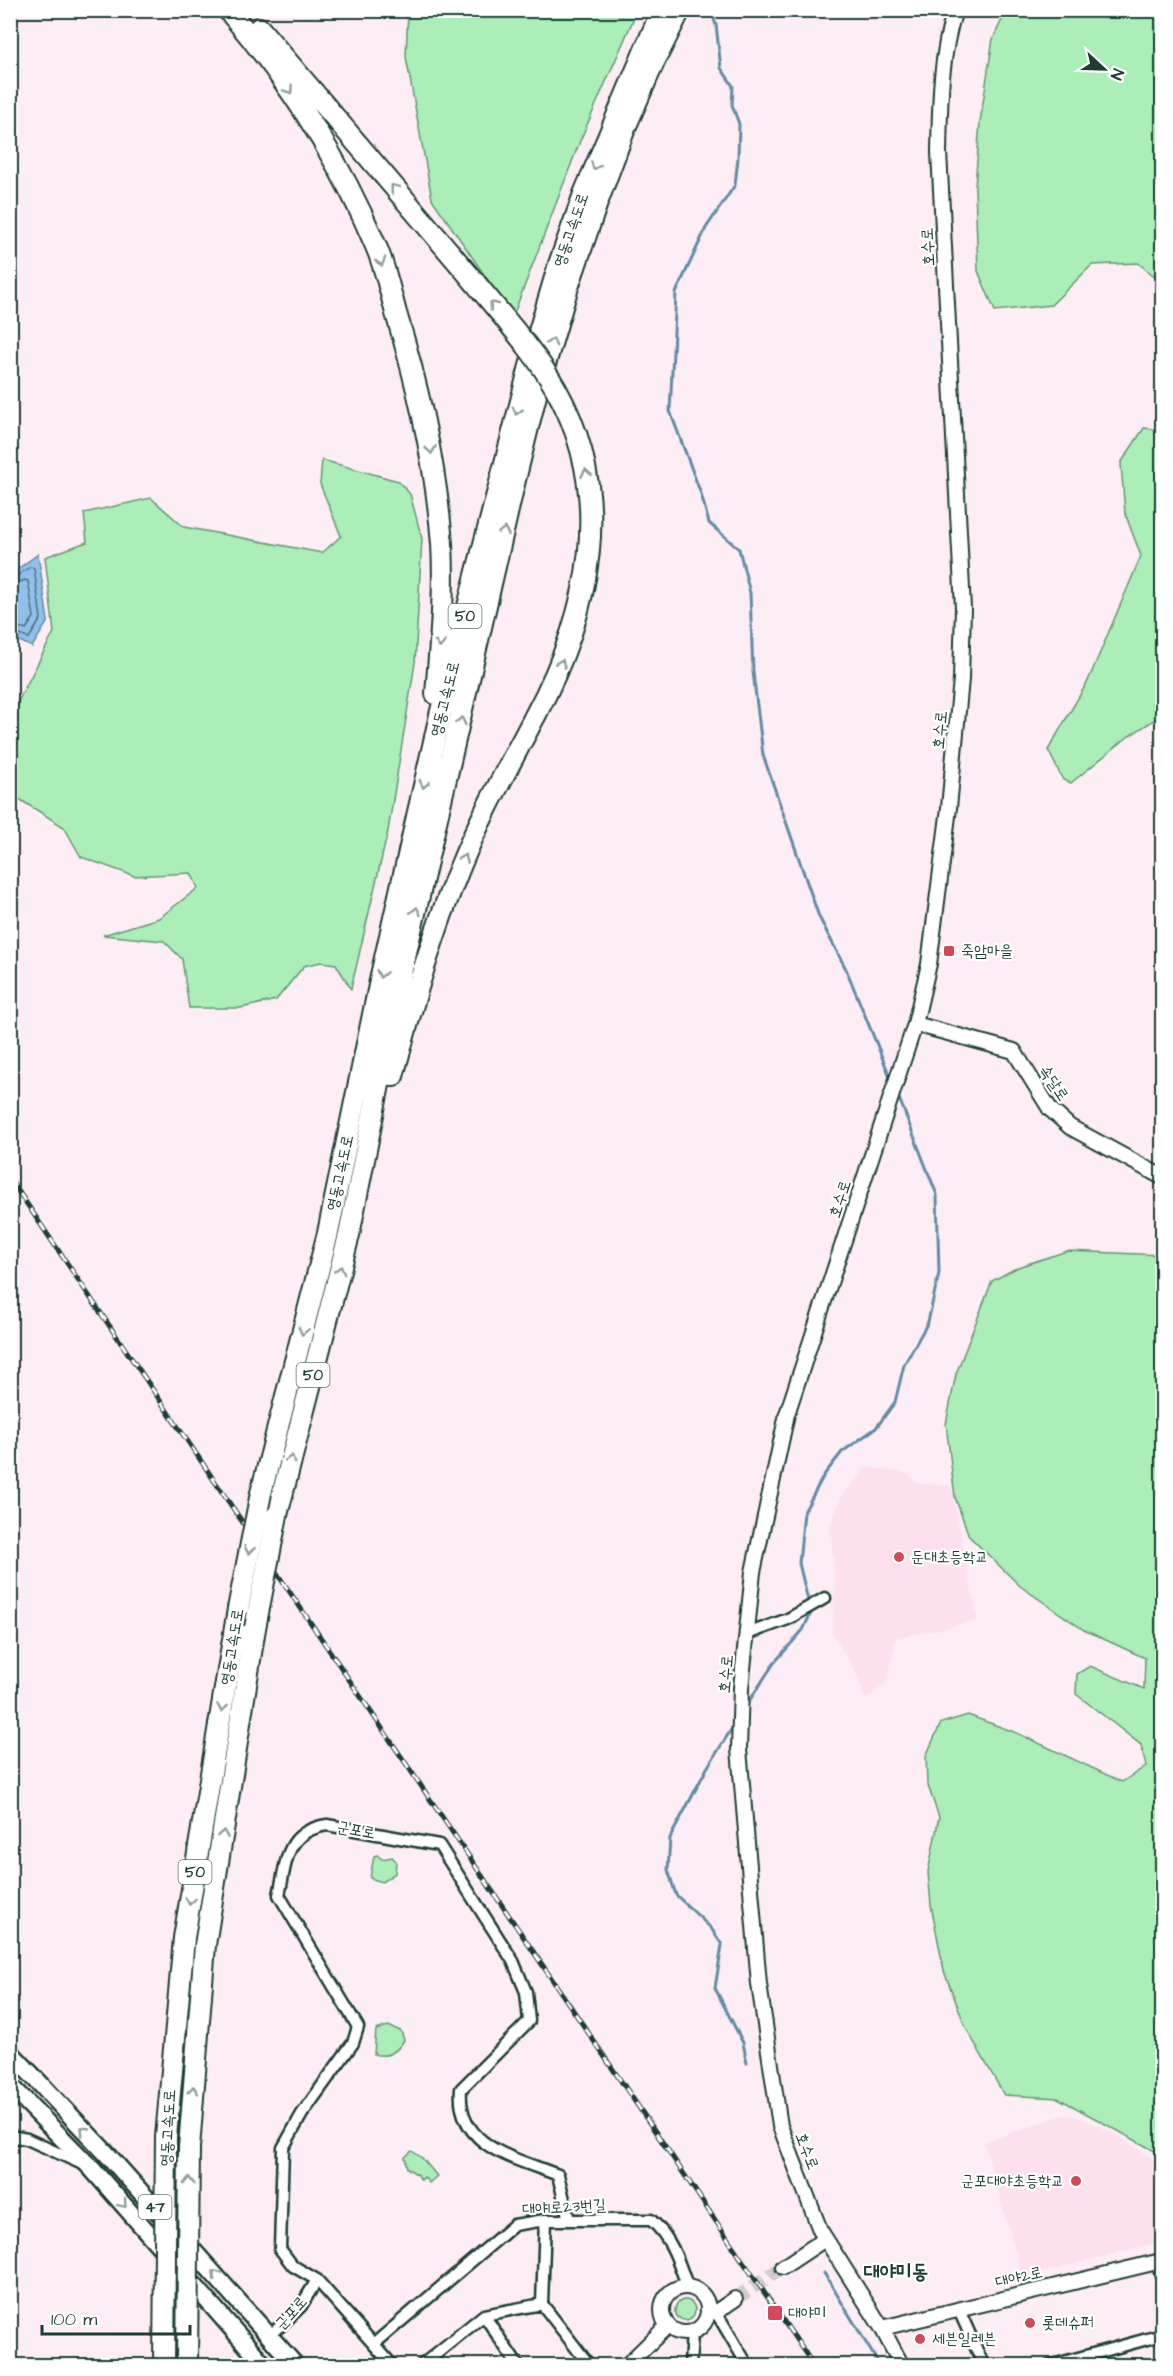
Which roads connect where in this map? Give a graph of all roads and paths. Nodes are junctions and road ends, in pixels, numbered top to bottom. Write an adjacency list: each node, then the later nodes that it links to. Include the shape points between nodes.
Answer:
1 (228, 10): 6 (highway, one-way to 6, via 273,66 331,156 376,245 407,348 427,427 442,546 442,611)
2 (245, 10): 9 (highway, one-way to 2, bridge, via 410,1014 449,896 480,821 565,653 583,593 590,540 589,492 577,434 547,376 473,280)
3 (680, 10): 5 (highway, 영동고속도로 / 50)
4 (955, 10): 7 (street, 호수로, via 949,27 940,97 939,152 963,608 961,679 929,964)
5 (664, 18): 6 (highway, 영동고속도로 / 50, one-way to 6, via 584,194 559,264 511,433); 9 (highway, 영동고속도로 / 50, one-way to 5, via 401,974 536,394 567,290)
6 (431, 756): 35 (highway, 영동고속도로 / 50, one-way to 35, bridge, via 328,1233 261,1493 238,1609 184,1938 165,2137)
7 (915, 1024): 8 (street, 속달로, via 1014,1051 1050,1109 1070,1127); 11 (street, 호수로, via 787,1414 753,1572)
8 (1162, 1177)
9 (349, 1235): 36 (highway, 영동고속도로 / 50, one-way to 9, bridge, via 189,2148 205,1945 255,1628 277,1515)
10 (825, 1598): 11 (street, via 788,1619)
11 (747, 1634): 18 (street, 호수로, via 739,1749 759,1984 780,2127)
12 (10, 2052): 32 (main road, 군포로 / 47, one-way to 12)
13 (10, 2085): 15 (main road, 47)
14 (10, 2136): 15 (street, via 27,2139)
15 (92, 2169): 37 (main road, 47, one-way to 37)
16 (545, 2220): 17 (street, 대야1로23번길); 25 (street); 34 (street, 대야1로23번길, via 514,2225)
17 (569, 2220): 22 (street, 군포로, via 558,2175 496,2151 476,2137 465,2122 461,2089 530,2021 526,1992 513,1960 439,1845 327,1825 316,1827 299,1834 291,1847 279,1895 358,2027 353,2043 302,2114 283,2148 280,2249 293,2266); 23 (street, 대야1로23번길, via 651,2220 678,2256)
18 (825, 2239): 20 (street); 30 (street, 호수로)
19 (1160, 2261): 21 (street); 26 (street, 대야2로)
20 (783, 2267)
21 (1162, 2278)
22 (316, 2280): 32 (street, 군포로, via 302,2306); 34 (street)
23 (687, 2286): 27 (street, via 700,2291); 29 (street, via 670,2292 664,2300 663,2318)
24 (735, 2299): 27 (street)
25 (542, 2304): 28 (street); 42 (street)
26 (958, 2308): 30 (street, 대야2로); 47 (street)
27 (712, 2311): 31 (street, via 704,2324); 45 (street)
28 (484, 2315): 40 (street); 41 (street)
29 (668, 2325): 31 (street, via 679,2332); 43 (street)
30 (882, 2328): 46 (street, 호수로)
31 (692, 2332): 44 (street)
32 (271, 2335): 38 (main road, 군포로 / 47)
33 (1162, 2335): 48 (street)
34 (374, 2344): 39 (street)
35 (164, 2366)
36 (187, 2366)
37 (265, 2366)
38 (296, 2366)
39 (393, 2366)
40 (421, 2366)
41 (518, 2366)
42 (590, 2366)
43 (626, 2366)
44 (690, 2366)
45 (748, 2366)
46 (902, 2366)
47 (984, 2366)
48 (1049, 2366)

